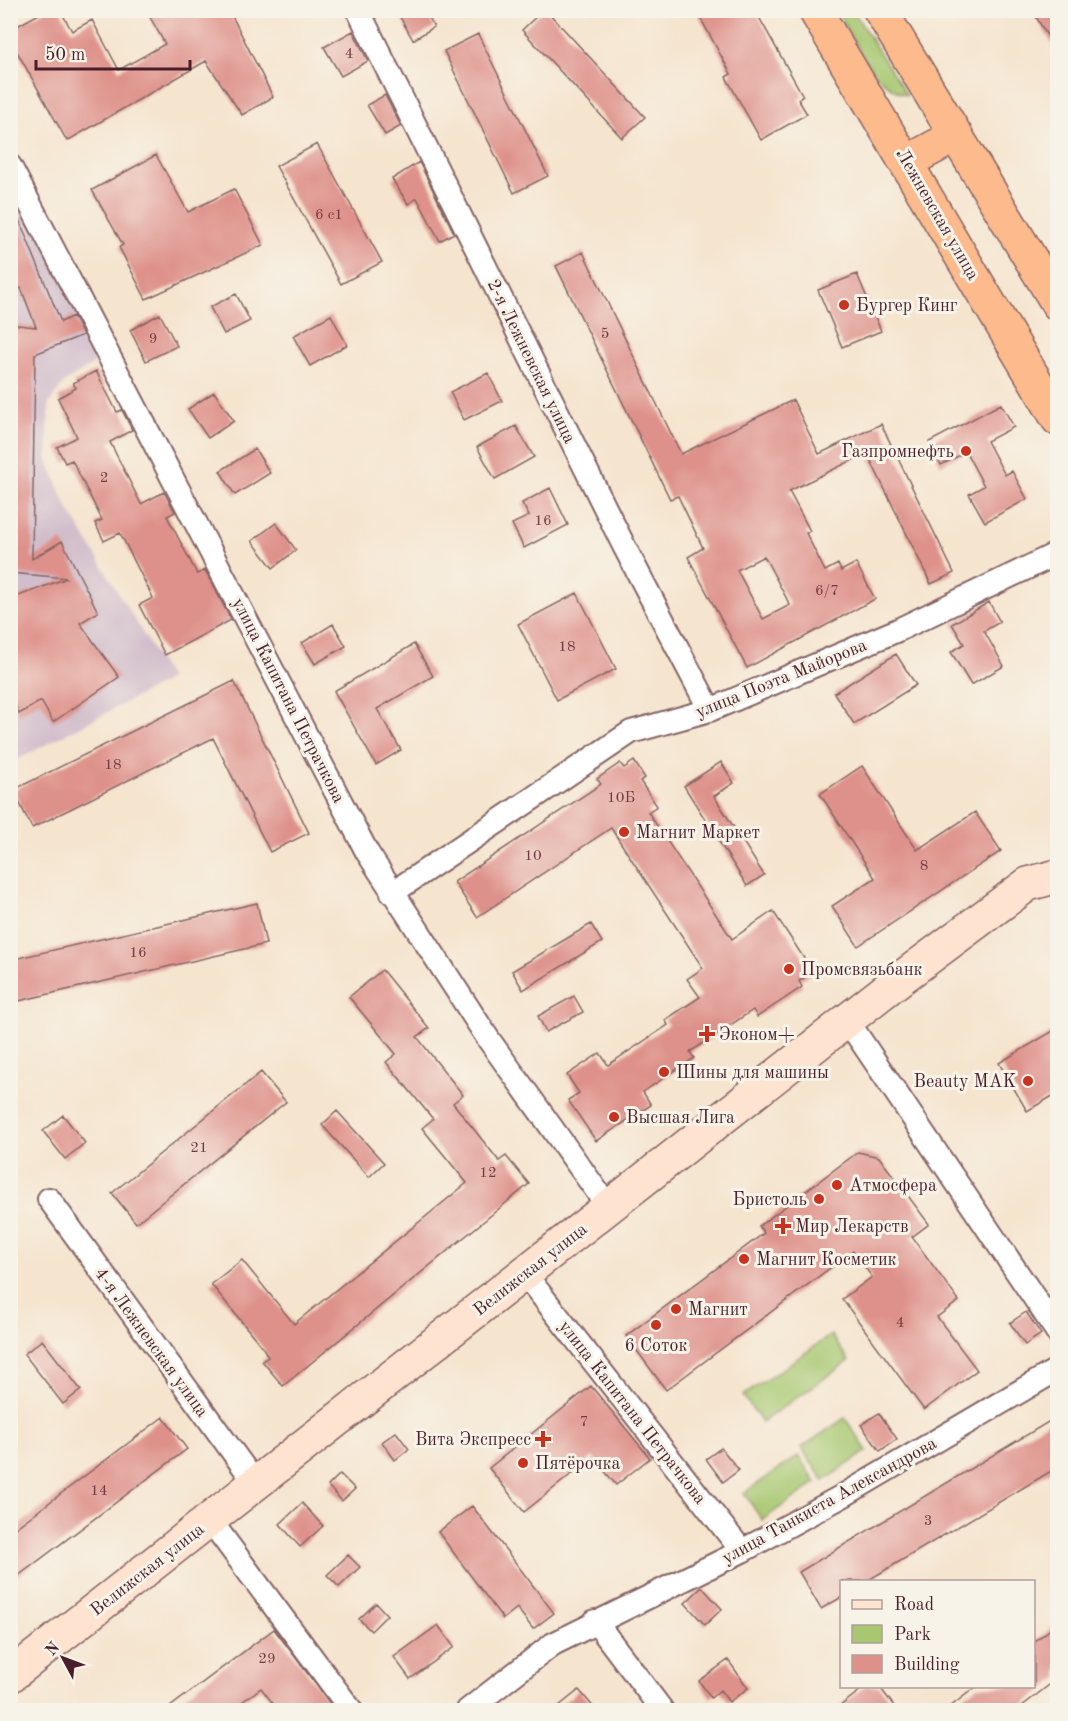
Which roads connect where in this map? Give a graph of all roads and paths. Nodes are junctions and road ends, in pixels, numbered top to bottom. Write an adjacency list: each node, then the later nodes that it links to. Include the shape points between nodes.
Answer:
1 (358, 10): 10 (street, 2-я Лежневская улица, via 625,548)
2 (815, 10): 5 (highway, Лежневская улица)
3 (880, 10): 4 (highway)
4 (955, 136): 5 (highway); 7 (highway)
5 (907, 162): 8 (highway, Лежневская улица)
6 (10, 166): 12 (street, улица Капитана Петрачкова, via 367,852)
7 (1058, 304)
8 (1058, 419)
9 (1058, 553): 10 (street, улица Поэта Майорова, via 898,630)
10 (710, 710): 12 (street, улица Поэта Майорова, via 632,732)
11 (1058, 876): 13 (main road, Велижская улица, via 1028,885)
12 (392, 892): 15 (street, улица Капитана Петрачкова, via 489,1040)
13 (847, 1020): 15 (main road, Велижская улица); 17 (street)
14 (49, 1199): 19 (street, 4-я Лежневская улица)
15 (609, 1208): 16 (main road, Велижская улица)
16 (525, 1273): 19 (main road, Велижская улица); 21 (street, улица Капитана Петрачкова)
17 (1058, 1333)
18 (1058, 1369): 21 (street, улица Танкиста Александрова)
19 (256, 1484): 20 (main road, Велижская улица)
20 (210, 1520): 23 (main road, Велижская улица); 24 (street)
21 (742, 1551): 22 (street, улица Танкиста Александрова)
22 (595, 1621): 25 (street, улица Танкиста Александрова, via 554,1644); 26 (street)
23 (10, 1676)
24 (351, 1710)
25 (468, 1710)
26 (662, 1710)

